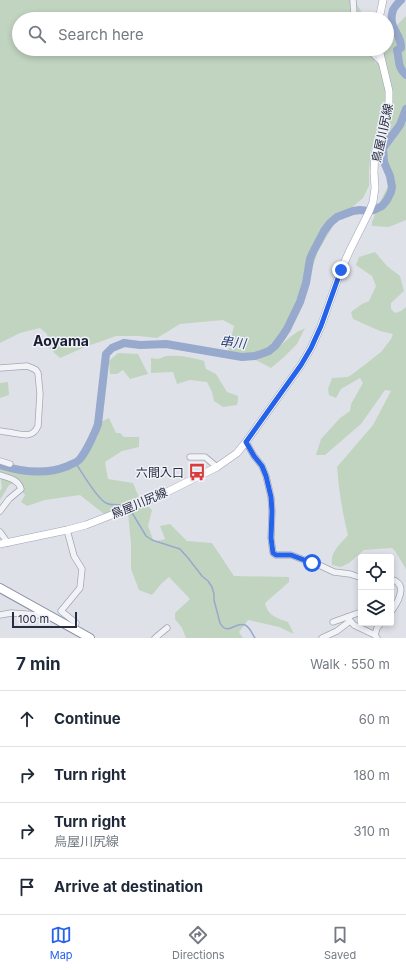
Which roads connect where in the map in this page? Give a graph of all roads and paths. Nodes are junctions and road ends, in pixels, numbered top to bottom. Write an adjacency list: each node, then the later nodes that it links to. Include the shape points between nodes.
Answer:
1 (352, 0): 3 (street)
2 (383, 0): 4 (main road)
3 (354, 12)
4 (380, 12)
5 (375, 56): 7 (street)
6 (380, 56): 7 (main road, 鳥屋川尻線)
7 (382, 63): 10 (main road, 鳥屋川尻線, via 389,91 389,105 375,152 373,202 347,257 311,348)
8 (0, 368): 9 (street, via 27,366 36,370 40,394 38,426 32,433 25,435)
9 (0, 431)
10 (246, 442): 14 (main road, 鳥屋川尻線, via 237,453); 21 (street, via 266,476 271,497 273,553 291,555 334,572)
11 (190, 457): 14 (street, via 205,457)
12 (0, 461): 13 (street)
13 (10, 464)
14 (217, 467): 17 (main road, 鳥屋川尻線, via 161,495 86,525)
15 (0, 475): 16 (street, via 16,481 21,489)
16 (0, 511)
17 (66, 530): 19 (main road, 鳥屋川尻線); 32 (street, via 74,556 82,569 80,588 61,610 76,624)
18 (0, 532): 19 (street)
19 (8, 543): 20 (main road, 鳥屋川尻線)
20 (0, 544)
21 (358, 577)
22 (394, 580): 24 (street, via 401,591)
23 (0, 588): 25 (highway)
24 (394, 607)
25 (44, 612): 27 (street, via 39,615); 32 (highway)
26 (358, 614): 28 (street)
27 (0, 615)
28 (349, 619): 29 (street); 33 (street, via 354,625); 36 (street, via 337,631)
29 (333, 622)
30 (379, 626): 33 (street)
31 (167, 628): 35 (street)
32 (73, 629): 34 (highway)
33 (376, 636)
34 (90, 638)
35 (155, 638)
36 (322, 638)

